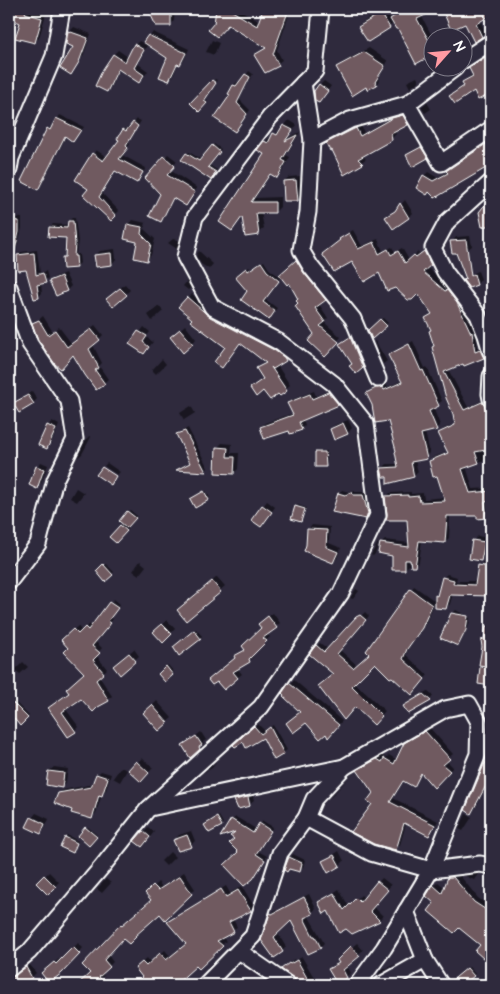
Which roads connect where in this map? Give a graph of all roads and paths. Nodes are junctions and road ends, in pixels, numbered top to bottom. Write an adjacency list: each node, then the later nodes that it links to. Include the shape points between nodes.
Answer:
1 (62, 9): 10 (street, via 54,56 11,158)
2 (321, 9): 6 (street, via 314,71)
3 (491, 42): 4 (street)
4 (472, 55)
5 (442, 78): 7 (street)
6 (303, 83): 9 (street); 20 (street, via 270,117 195,216 185,257 212,307 287,348 334,384 366,424 378,515 341,593 261,707)
7 (407, 104): 8 (street, via 441,163); 9 (street, via 350,120)
8 (491, 129)
9 (312, 140): 15 (street, via 308,212 301,250 353,319)
10 (9, 170)
11 (491, 182): 13 (street, via 447,222 433,248 445,272 478,315)
12 (9, 287): 17 (street, via 30,344 69,401 75,439 55,480 38,544)
13 (491, 352)
14 (491, 376): 16 (street)
15 (378, 379)
16 (491, 399)
17 (9, 582)
18 (485, 752): 19 (street, via 479,722 468,704 445,709); 23 (street)
19 (344, 767): 20 (street); 21 (street, via 314,799)
20 (148, 808): 27 (street, via 35,945)
21 (306, 818): 23 (street, via 371,853); 25 (street, via 280,853 252,936)
22 (491, 866): 23 (street, via 480,864)
23 (431, 870): 24 (street)
24 (406, 911): 26 (street); 30 (street)
25 (239, 951): 28 (street); 29 (street)
26 (425, 960): 31 (street); 32 (street)
27 (9, 969)
28 (206, 985)
29 (288, 985)
30 (357, 985)
31 (381, 985)
32 (441, 985)

